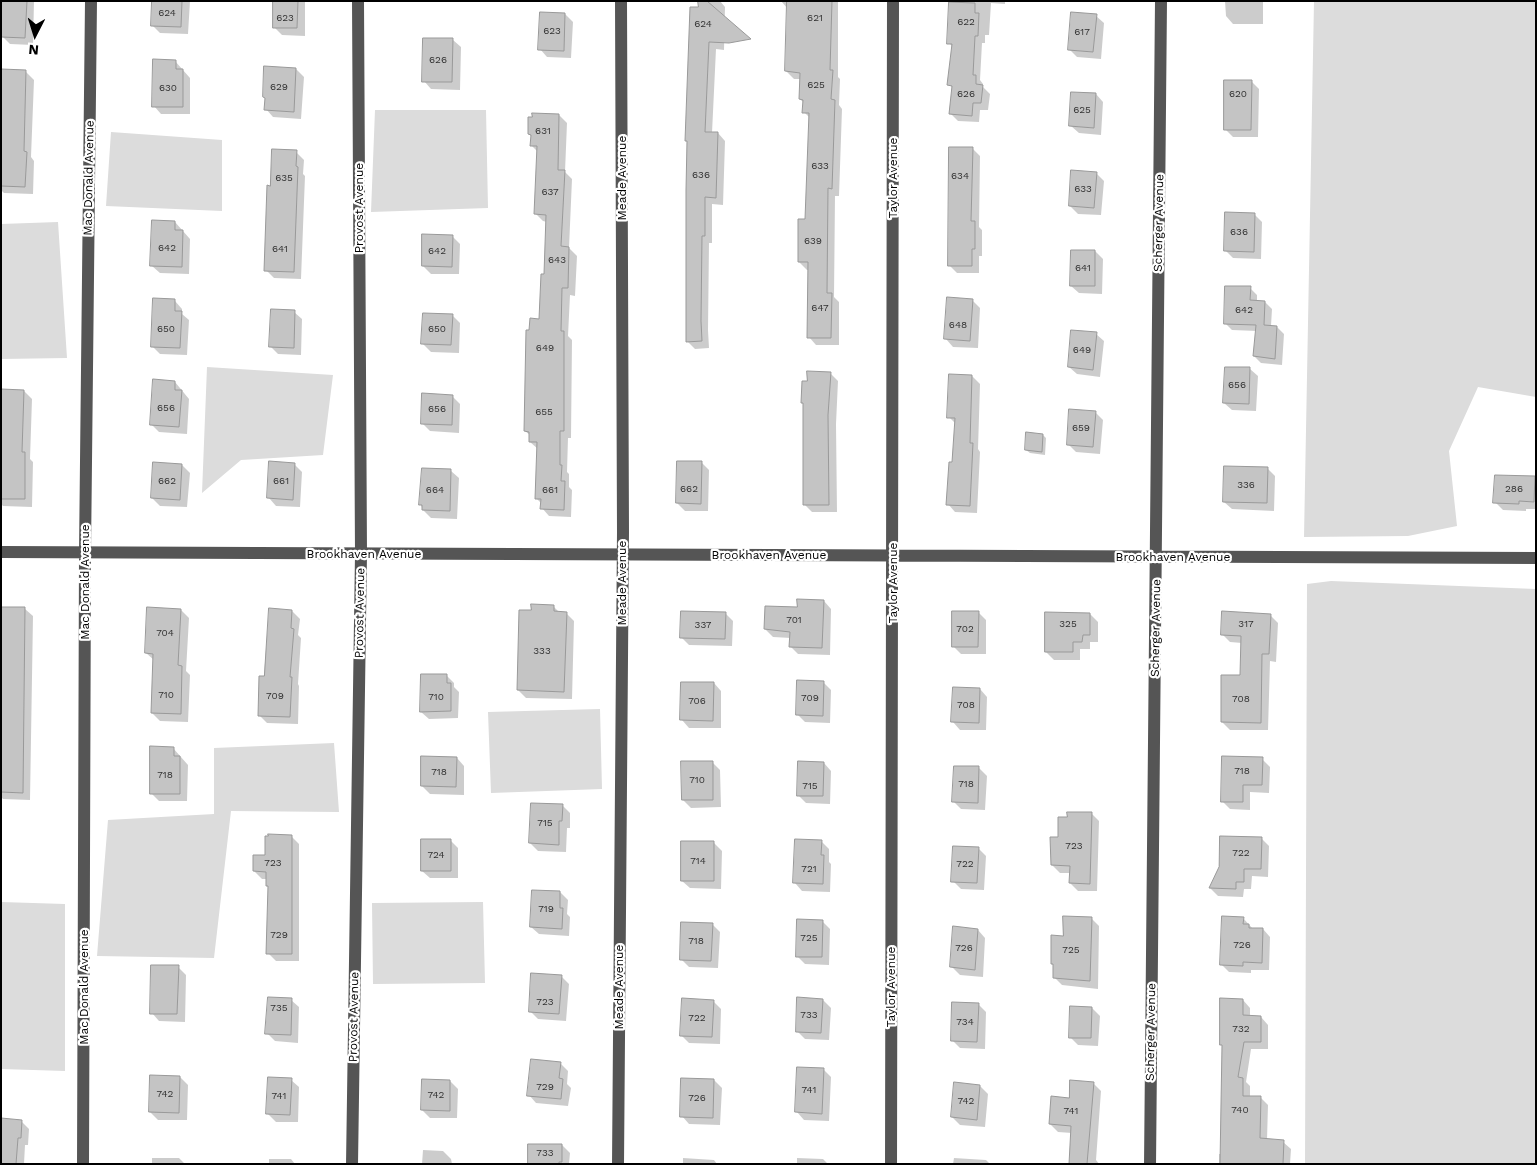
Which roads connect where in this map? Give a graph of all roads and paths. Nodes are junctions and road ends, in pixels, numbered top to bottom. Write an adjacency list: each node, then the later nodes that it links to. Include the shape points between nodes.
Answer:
1 (91, 1): 7 (street, Mac Donald Avenue)
2 (358, 1): 8 (street, Provost Avenue)
3 (621, 1): 9 (street, Meade Avenue)
4 (893, 1): 10 (street, Taylor Avenue)
5 (1162, 1): 11 (street, Scherger Avenue)
6 (1, 552): 7 (street, Brookhaven Avenue)
7 (85, 553): 8 (street, Brookhaven Avenue); 13 (street, Mac Donald Avenue)
8 (361, 554): 9 (street, Brookhaven Avenue); 14 (street, Provost Avenue)
9 (622, 554): 10 (street, Brookhaven Avenue); 15 (street, Meade Avenue)
10 (893, 556): 11 (street, Brookhaven Avenue); 16 (street, Taylor Avenue)
11 (1156, 556): 12 (street, Brookhaven Avenue); 17 (street, Scherger Avenue)
12 (1536, 558)
13 (83, 1164)
14 (352, 1164)
15 (618, 1164)
16 (891, 1164)
17 (1150, 1164)

